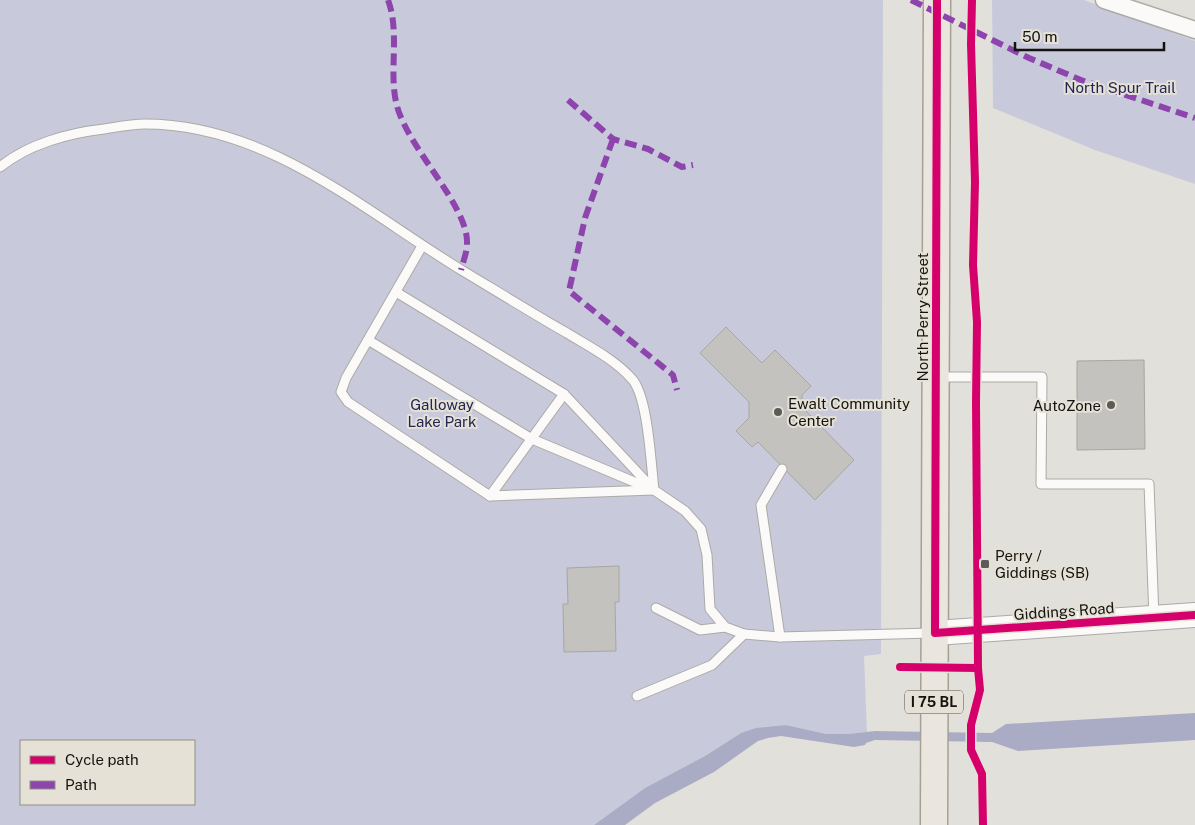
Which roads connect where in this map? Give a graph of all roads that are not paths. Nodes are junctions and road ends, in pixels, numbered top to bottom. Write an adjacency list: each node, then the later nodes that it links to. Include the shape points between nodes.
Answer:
1 (937, 0): 8 (main road, North Perry Street / I 75 BL)
2 (1104, 0): 3 (street)
3 (1195, 30)
4 (0, 167): 5 (lane, via 44,144 79,132 144,124 212,132 278,155)
5 (422, 246): 6 (lane); 12 (lane, via 598,352 633,379 642,400)
6 (396, 292): 7 (lane); 9 (lane)
7 (368, 340): 10 (lane); 13 (lane, via 341,392 348,402)
8 (935, 378): 16 (lane, via 1042,377 1041,484 1149,484); 18 (main road, North Perry Street / I 75 BL)
9 (564, 394): 10 (lane); 12 (lane)
10 (532, 439): 12 (lane); 13 (lane)
11 (782, 469): 20 (lane, via 761,505)
12 (654, 490): 13 (lane); 17 (lane, via 685,511 701,529 707,555 710,610)
13 (490, 496)
14 (656, 608): 17 (lane, via 700,630)
15 (1195, 614): 16 (street, Giddings Road)
16 (1154, 618): 18 (street, Giddings Road)
17 (725, 627): 19 (lane)
18 (935, 633): 20 (lane); 22 (main road, North Perry Street / I 75 BL)
19 (744, 634): 20 (lane); 21 (lane, via 712,665)
20 (780, 637)
21 (637, 696)
22 (934, 825)

